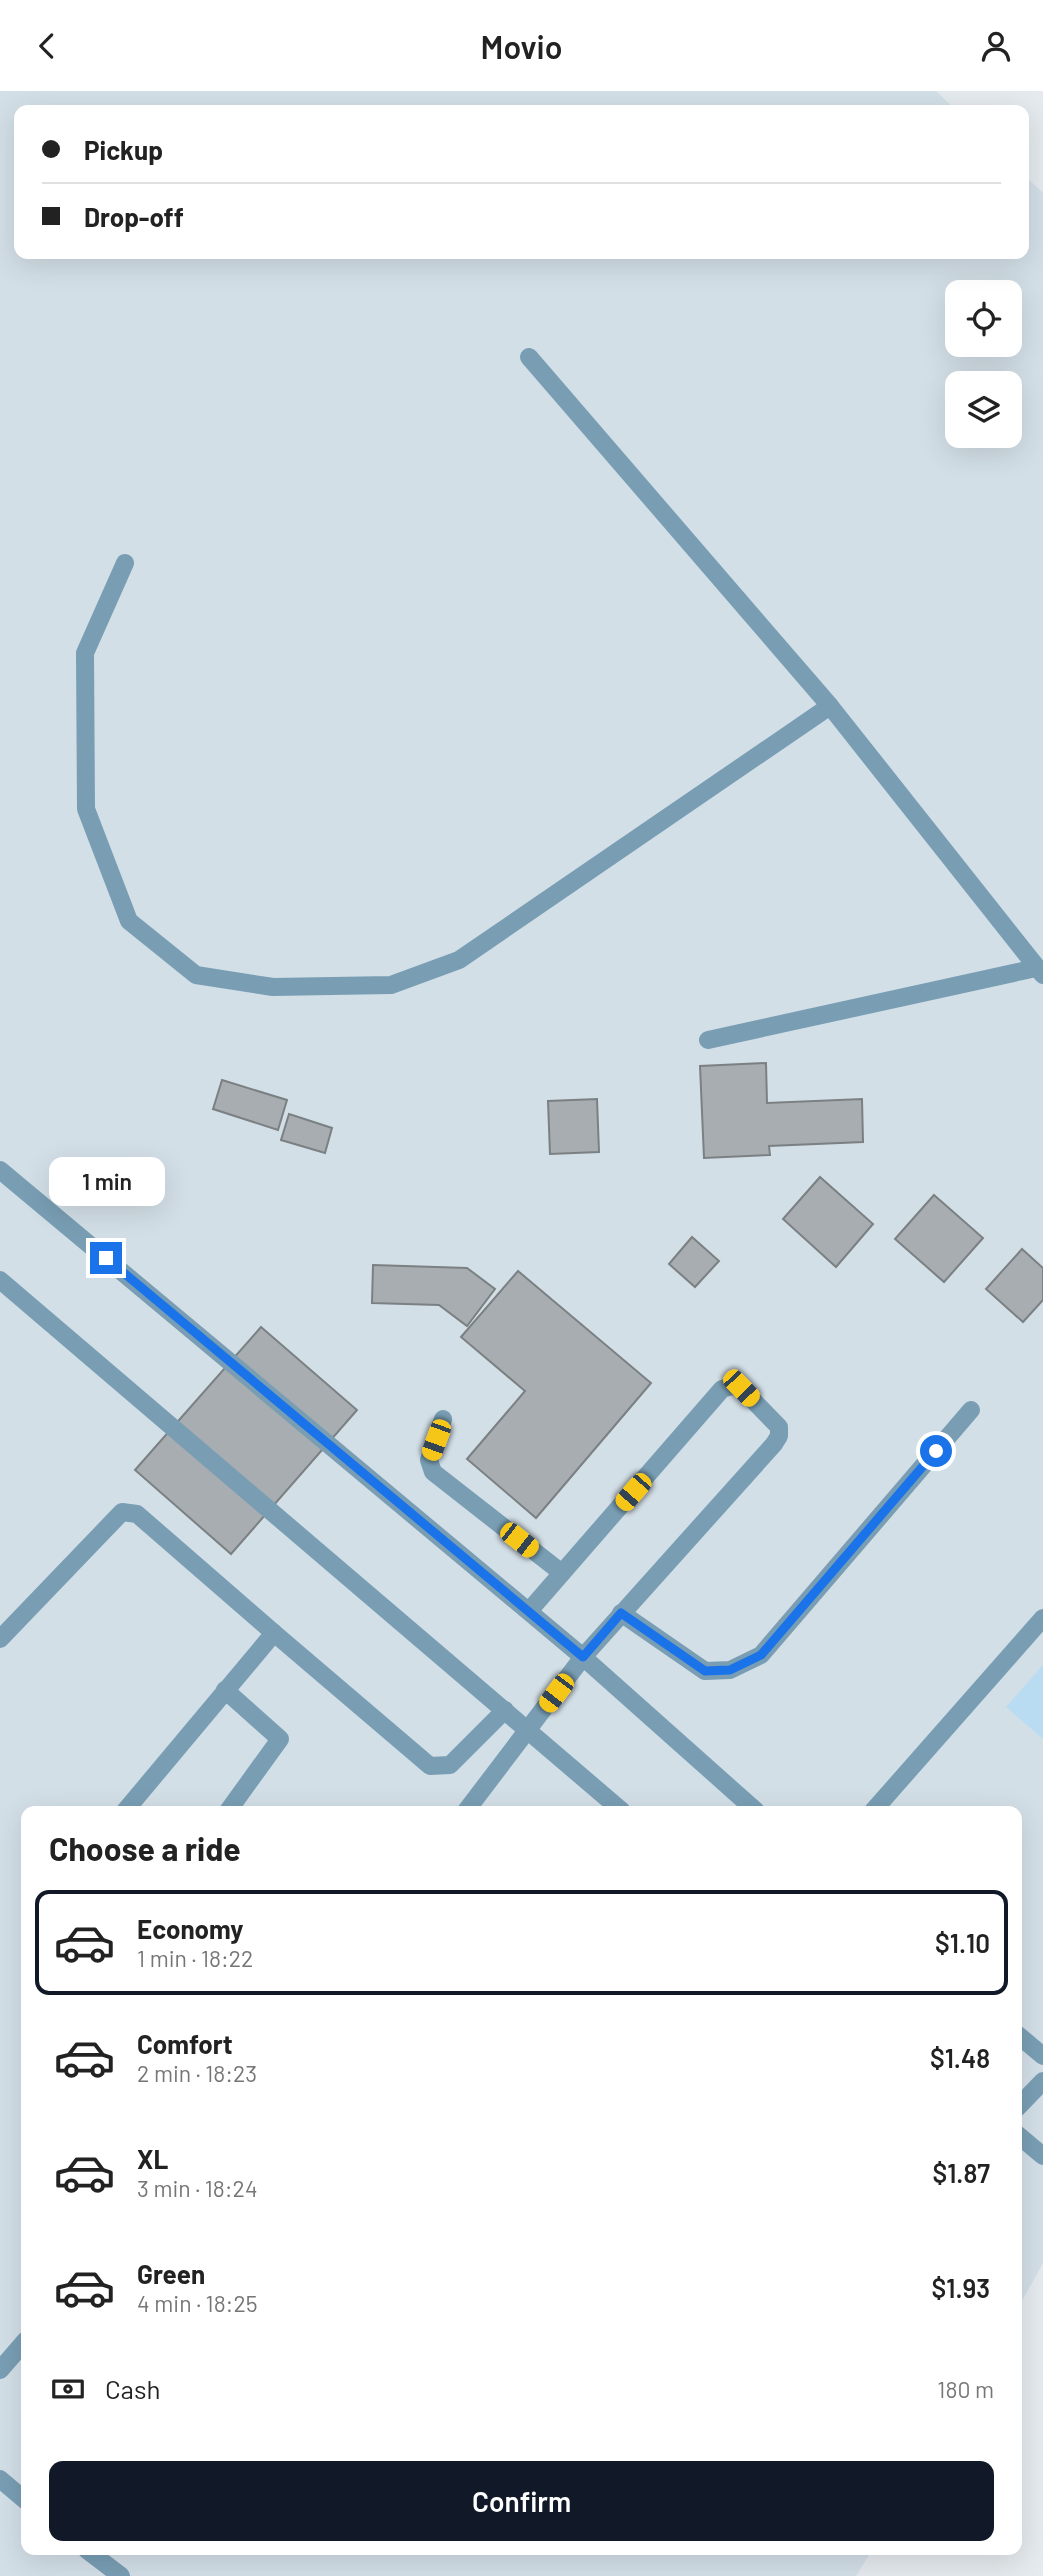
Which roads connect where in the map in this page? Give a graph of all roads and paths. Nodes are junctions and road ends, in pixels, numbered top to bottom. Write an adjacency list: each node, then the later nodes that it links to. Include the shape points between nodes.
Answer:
1 (529, 357): 3 (lane)
2 (125, 563): 3 (lane, via 85,653 86,809 129,921 196,975 273,987 391,985 459,960)
3 (830, 706): 4 (lane)
4 (1040, 972): 5 (lane)
5 (708, 1039)
6 (0, 1170): 11 (lane)
7 (0, 1280): 18 (lane)
8 (971, 1410): 12 (lane, via 761,1655 730,1670 705,1671)
9 (443, 1419): 10 (lane, via 429,1460 433,1472)
10 (562, 1573): 11 (lane); 12 (lane, via 722,1389 741,1388 779,1427 779,1436)
11 (529, 1611): 16 (lane)
12 (621, 1613): 16 (lane)
13 (1043, 1618): 25 (lane)
14 (274, 1633): 15 (lane, via 137,1514 122,1512); 17 (lane); 18 (lane, via 430,1766 450,1765)
15 (0, 1639)
16 (583, 1657): 19 (lane); 24 (lane)
17 (225, 1690): 20 (lane); 21 (lane, via 280,1739)
18 (505, 1710): 19 (lane)
19 (528, 1730): 22 (lane); 23 (lane)
20 (129, 1806)
21 (232, 1806)
22 (470, 1806)
23 (616, 1806)
24 (750, 1806)
25 (877, 1806)
26 (1022, 2038): 27 (lane)
27 (1043, 2056)
28 (1043, 2081): 29 (lane)
29 (1022, 2103)
30 (1022, 2138): 31 (lane)
31 (1043, 2156)
32 (21, 2346): 33 (lane)
33 (0, 2370)
34 (0, 2479): 35 (lane)
35 (21, 2497)
36 (94, 2555): 37 (lane)
37 (121, 2576)

